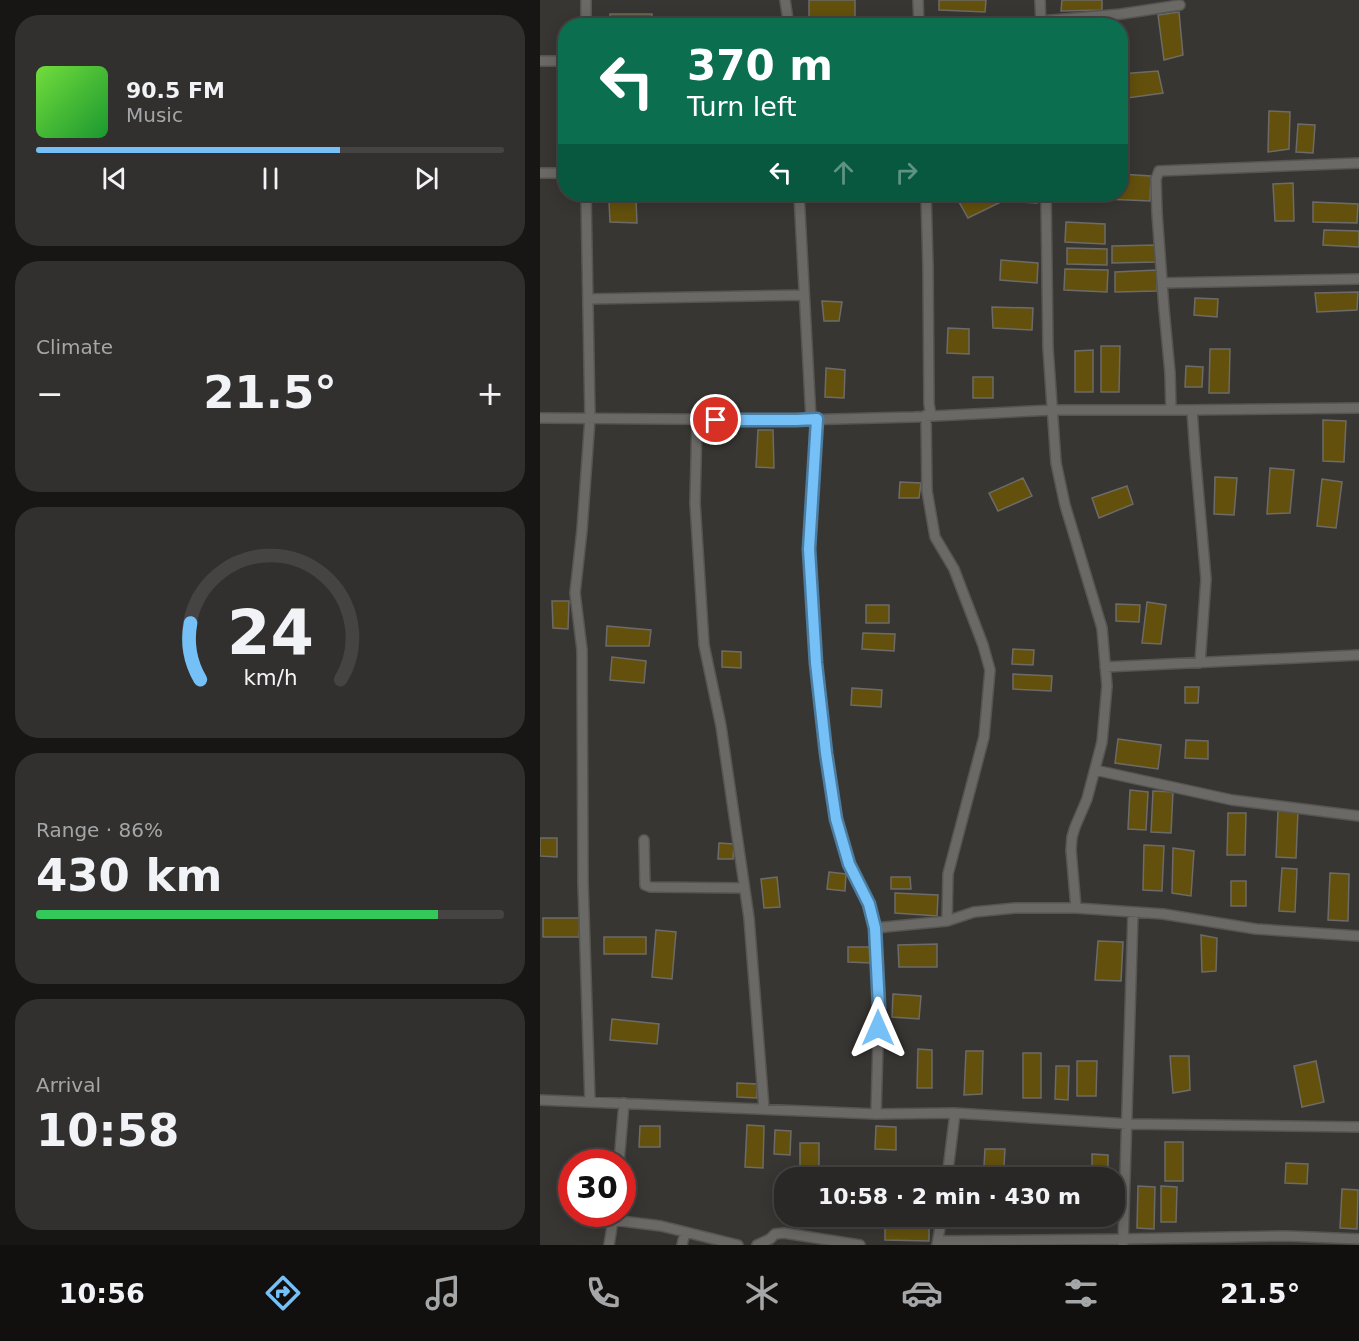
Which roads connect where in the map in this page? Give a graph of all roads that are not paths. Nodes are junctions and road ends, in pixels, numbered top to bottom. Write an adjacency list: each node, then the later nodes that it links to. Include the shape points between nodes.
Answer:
1 (586, 0): 2 (street); 7 (street)
2 (592, 0)
3 (785, 0): 8 (street)
4 (918, 0): 9 (street)
5 (1040, 0): 10 (street)
6 (1180, 5): 11 (street)
7 (586, 18)
8 (788, 18)
9 (919, 18)
10 (1041, 18)
11 (1085, 18)
12 (540, 61): 13 (street)
13 (558, 61)
14 (1359, 163): 22 (street, via 1159,171 1156,179)
15 (540, 173): 16 (street)
16 (558, 173)
17 (586, 201): 24 (street)
18 (799, 201): 23 (street)
19 (926, 201): 29 (street)
20 (1046, 201): 26 (street)
21 (1359, 279): 22 (street)
22 (1162, 284): 27 (street)
23 (804, 295): 24 (street); 33 (street)
24 (588, 299): 31 (street)
25 (1359, 408): 28 (street)
26 (1053, 410): 27 (street); 29 (street); 36 (street, via 1056,463 1102,628)
27 (1171, 410): 28 (street)
28 (1192, 410): 35 (street, via 1206,579)
29 (928, 415): 33 (street); 43 (street, via 927,491 935,537 954,569 990,670 984,737 948,874)
30 (540, 418): 31 (street)
31 (590, 418): 32 (street); 47 (street, via 575,593 582,650 583,884)
32 (697, 419): 33 (street); 40 (street, via 695,503 704,645 721,726)
33 (814, 419): 44 (street, via 809,549 826,753 836,819)
34 (1359, 655): 35 (street)
35 (1200, 663): 36 (street)
36 (1106, 667): 37 (street, via 1102,742)
37 (1095, 770): 38 (street, via 1232,800); 41 (street, via 1072,837)
38 (1359, 816)
39 (645, 840): 40 (street, via 645,885)
40 (744, 888): 49 (street)
41 (1076, 908): 42 (street); 43 (street, via 974,912)
42 (1133, 912): 45 (street); 52 (street)
43 (947, 921): 44 (street)
44 (875, 928): 51 (street, via 879,1007)
45 (1359, 936)
46 (540, 1100): 47 (street)
47 (590, 1102): 48 (street)
48 (624, 1103): 49 (street); 54 (street)
49 (764, 1109): 51 (street)
50 (955, 1113): 51 (street); 52 (street); 55 (street)
51 (876, 1114)
52 (1128, 1124): 53 (street); 63 (street)
53 (1359, 1127)
54 (620, 1149)
55 (948, 1167)
56 (636, 1221): 59 (street)
57 (612, 1227): 65 (street)
58 (940, 1227): 64 (street)
59 (685, 1232): 66 (street); 67 (street)
60 (784, 1233): 68 (street); 69 (street); 70 (street)
61 (1359, 1239): 63 (street, via 1286,1236)
62 (1006, 1242): 63 (street); 64 (street)
63 (1123, 1242)
64 (938, 1243)
65 (609, 1245)
66 (682, 1245)
67 (738, 1245)
68 (757, 1245)
69 (783, 1245)
70 (860, 1245)

